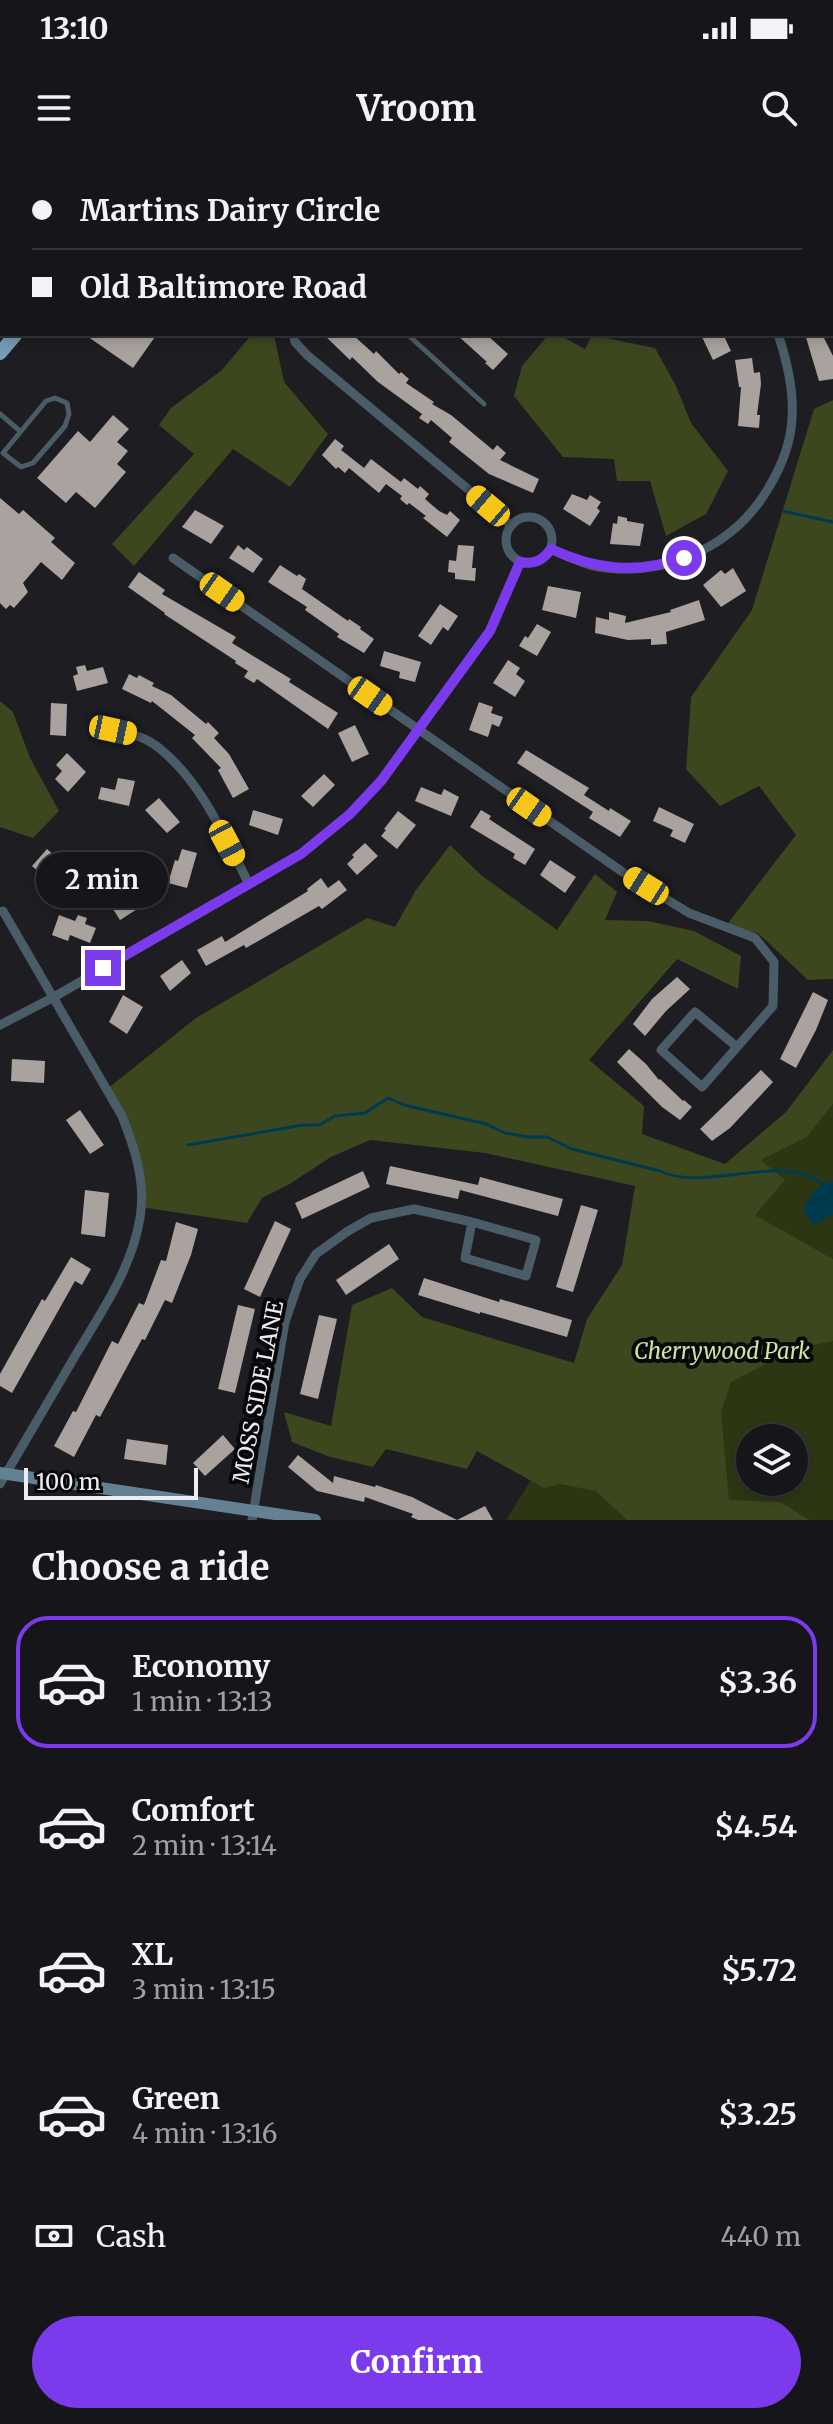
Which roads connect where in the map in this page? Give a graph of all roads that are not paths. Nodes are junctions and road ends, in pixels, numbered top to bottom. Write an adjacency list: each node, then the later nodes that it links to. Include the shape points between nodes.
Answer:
1 (14, 336): 5 (main road)
2 (294, 336): 9 (street, via 307,355)
3 (409, 336): 6 (lane)
4 (779, 336): 10 (street, via 791,388 787,445 761,502 727,537 701,553 628,569 592,565)
5 (0, 353)
6 (484, 404)
7 (0, 414): 8 (lane)
8 (20, 431): 8 (lane, via 3,453 21,467 33,463 65,426 67,403 46,401)
9 (511, 525): 10 (street, via 526,517 544,522); 12 (street, via 506,545)
10 (551, 549): 12 (street, via 537,562)
11 (173, 558): 14 (street)
12 (520, 562): 14 (street, via 490,631)
13 (113, 730): 15 (street, via 152,743 177,767 216,822)
14 (419, 730): 15 (street, via 350,814 301,854); 19 (street, via 624,873 689,913 755,938 774,962 773,1006)
15 (249, 884): 17 (street)
16 (3, 911): 17 (street)
17 (54, 997): 18 (street); 21 (street, via 115,1103 134,1148 140,1217 128,1261 105,1306)
18 (0, 1025)
19 (737, 1047): 19 (street, via 702,1087 661,1050 695,1012)
20 (472, 1222): 20 (street, MOSS SIDE LANE, via 465,1258 526,1276 536,1240); 22 (street, MOSS SIDE LANE, via 414,1209 371,1218 316,1254 300,1279 285,1322)
21 (2, 1477): 22 (street)
22 (253, 1515): 23 (street)
23 (315, 1520)

